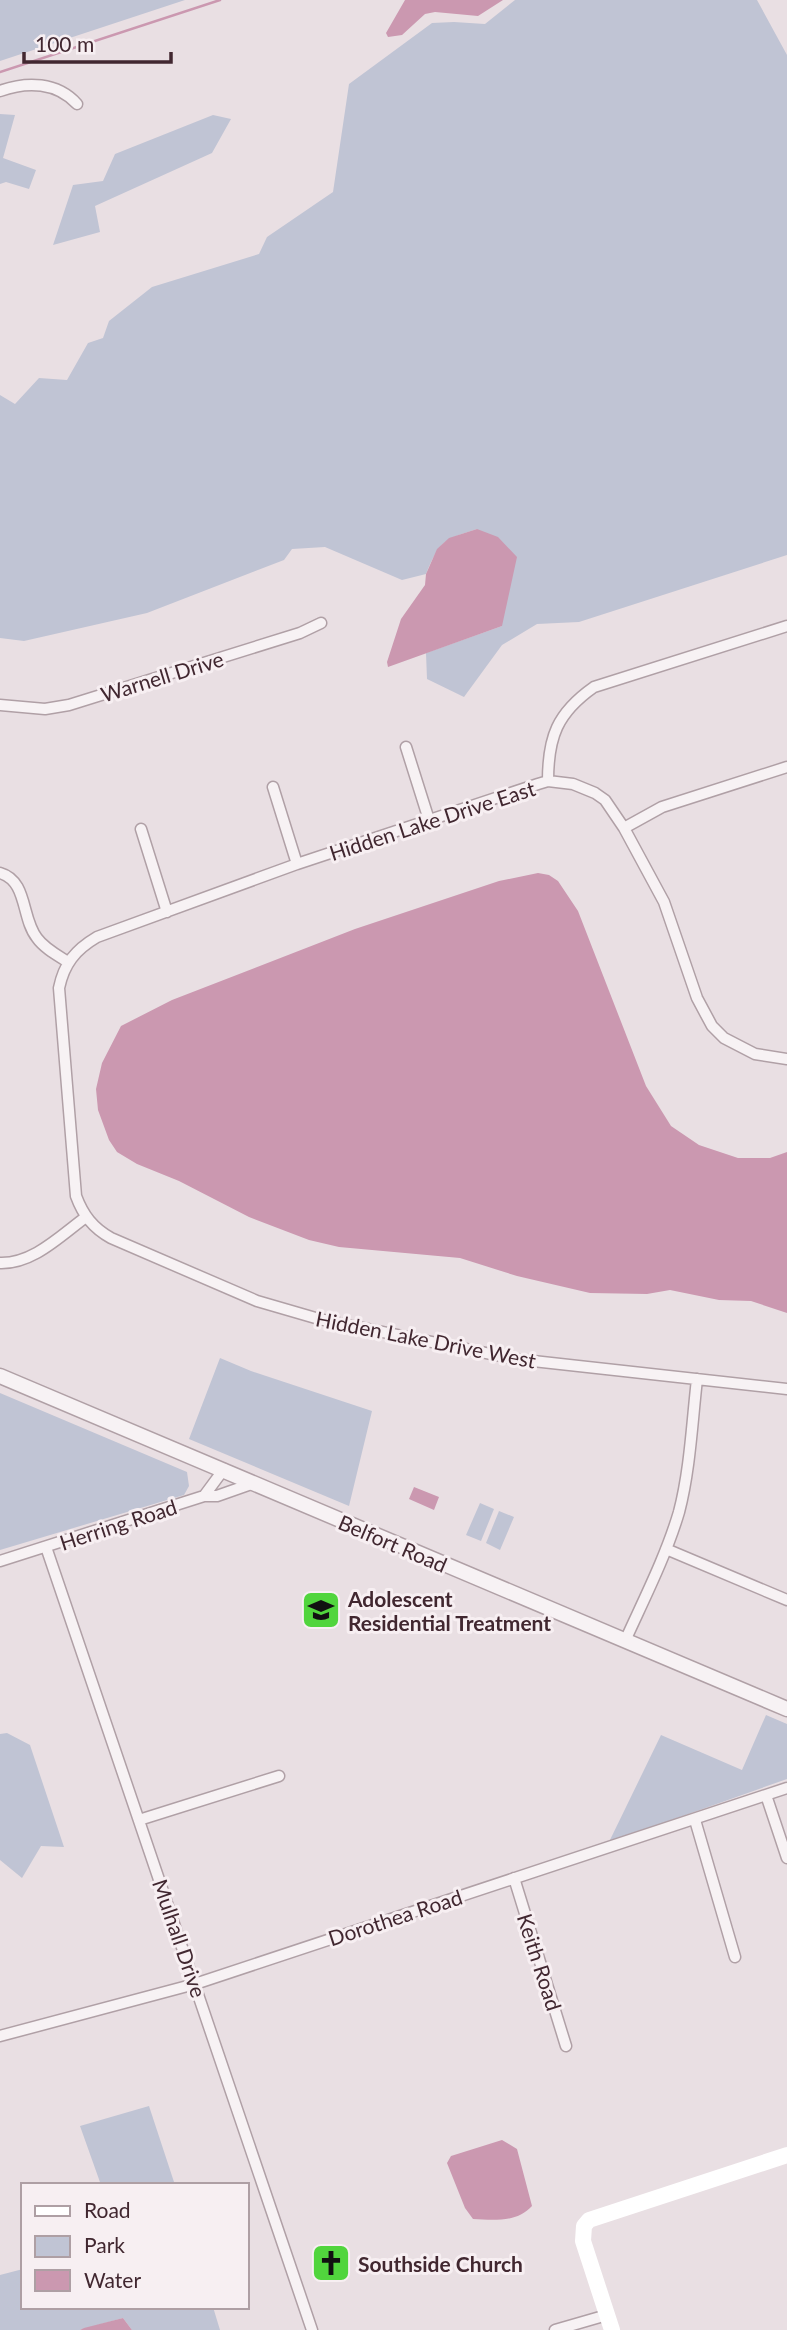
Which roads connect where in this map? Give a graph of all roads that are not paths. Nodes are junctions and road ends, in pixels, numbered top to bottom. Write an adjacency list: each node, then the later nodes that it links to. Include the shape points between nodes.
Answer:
1 (0, 91): 2 (street, via 20,85 51,87 67,93)
2 (77, 104)
3 (321, 623): 5 (street, Warnell Drive, via 300,634 69,705 45,709)
4 (787, 626): 8 (street, via 594,687 573,703 558,723 550,746)
5 (0, 705)
6 (406, 747): 10 (street)
7 (787, 767): 11 (street, via 662,807)
8 (548, 781): 10 (street, Hidden Lake Drive East); 11 (street, Hidden Lake Drive East, via 595,793)
9 (273, 787): 13 (street)
10 (429, 820): 13 (street, Hidden Lake Drive East)
11 (624, 828): 17 (street, Hidden Lake Drive East, via 664,902 696,998 712,1026 724,1038 755,1054)
12 (141, 829): 15 (street)
13 (297, 864): 15 (street, Hidden Lake Drive East)
14 (0, 873): 16 (street, via 18,887 37,939)
15 (167, 912): 16 (street, Hidden Lake Drive East, via 97,937)
16 (68, 962): 18 (street, via 58,1000 73,1184)
17 (787, 1059)
18 (86, 1217): 19 (street, via 31,1257); 21 (street, Hidden Lake Drive West, via 111,1238 285,1310 503,1357)
19 (0, 1263)
20 (0, 1376): 23 (street, Belfort Road)
21 (696, 1380): 22 (street, Hidden Lake Drive West); 27 (street, via 683,1495)
22 (787, 1389)
23 (224, 1469): 24 (street, Belfort Road); 25 (street, Herring Road)
24 (254, 1483): 25 (street); 30 (street, Belfort Road)
25 (204, 1496): 26 (street, Herring Road)
26 (46, 1547): 28 (street, Herring Road); 35 (street, Mulhall Drive)
27 (666, 1549): 29 (street); 30 (street)
28 (0, 1561)
29 (787, 1600)
30 (625, 1641): 31 (street, Belfort Road)
31 (787, 1709)
32 (279, 1776): 35 (street)
33 (787, 1788): 34 (street, Dorothea Road)
34 (766, 1795): 36 (street, Dorothea Road); 37 (street)
35 (139, 1820): 40 (street, Mulhall Drive)
36 (695, 1820): 38 (street, Dorothea Road); 39 (street)
37 (787, 1858)
38 (514, 1878): 40 (street, Dorothea Road); 42 (street, Keith Road)
39 (736, 1957)
40 (195, 1983): 41 (street, Dorothea Road); 45 (street, Mulhall Drive)
41 (0, 2036)
42 (566, 2046)
43 (787, 2155): 44 (main road, via 598,2216 584,2226 583,2241)
44 (609, 2323): 46 (street)
45 (312, 2330)
46 (555, 2330)

